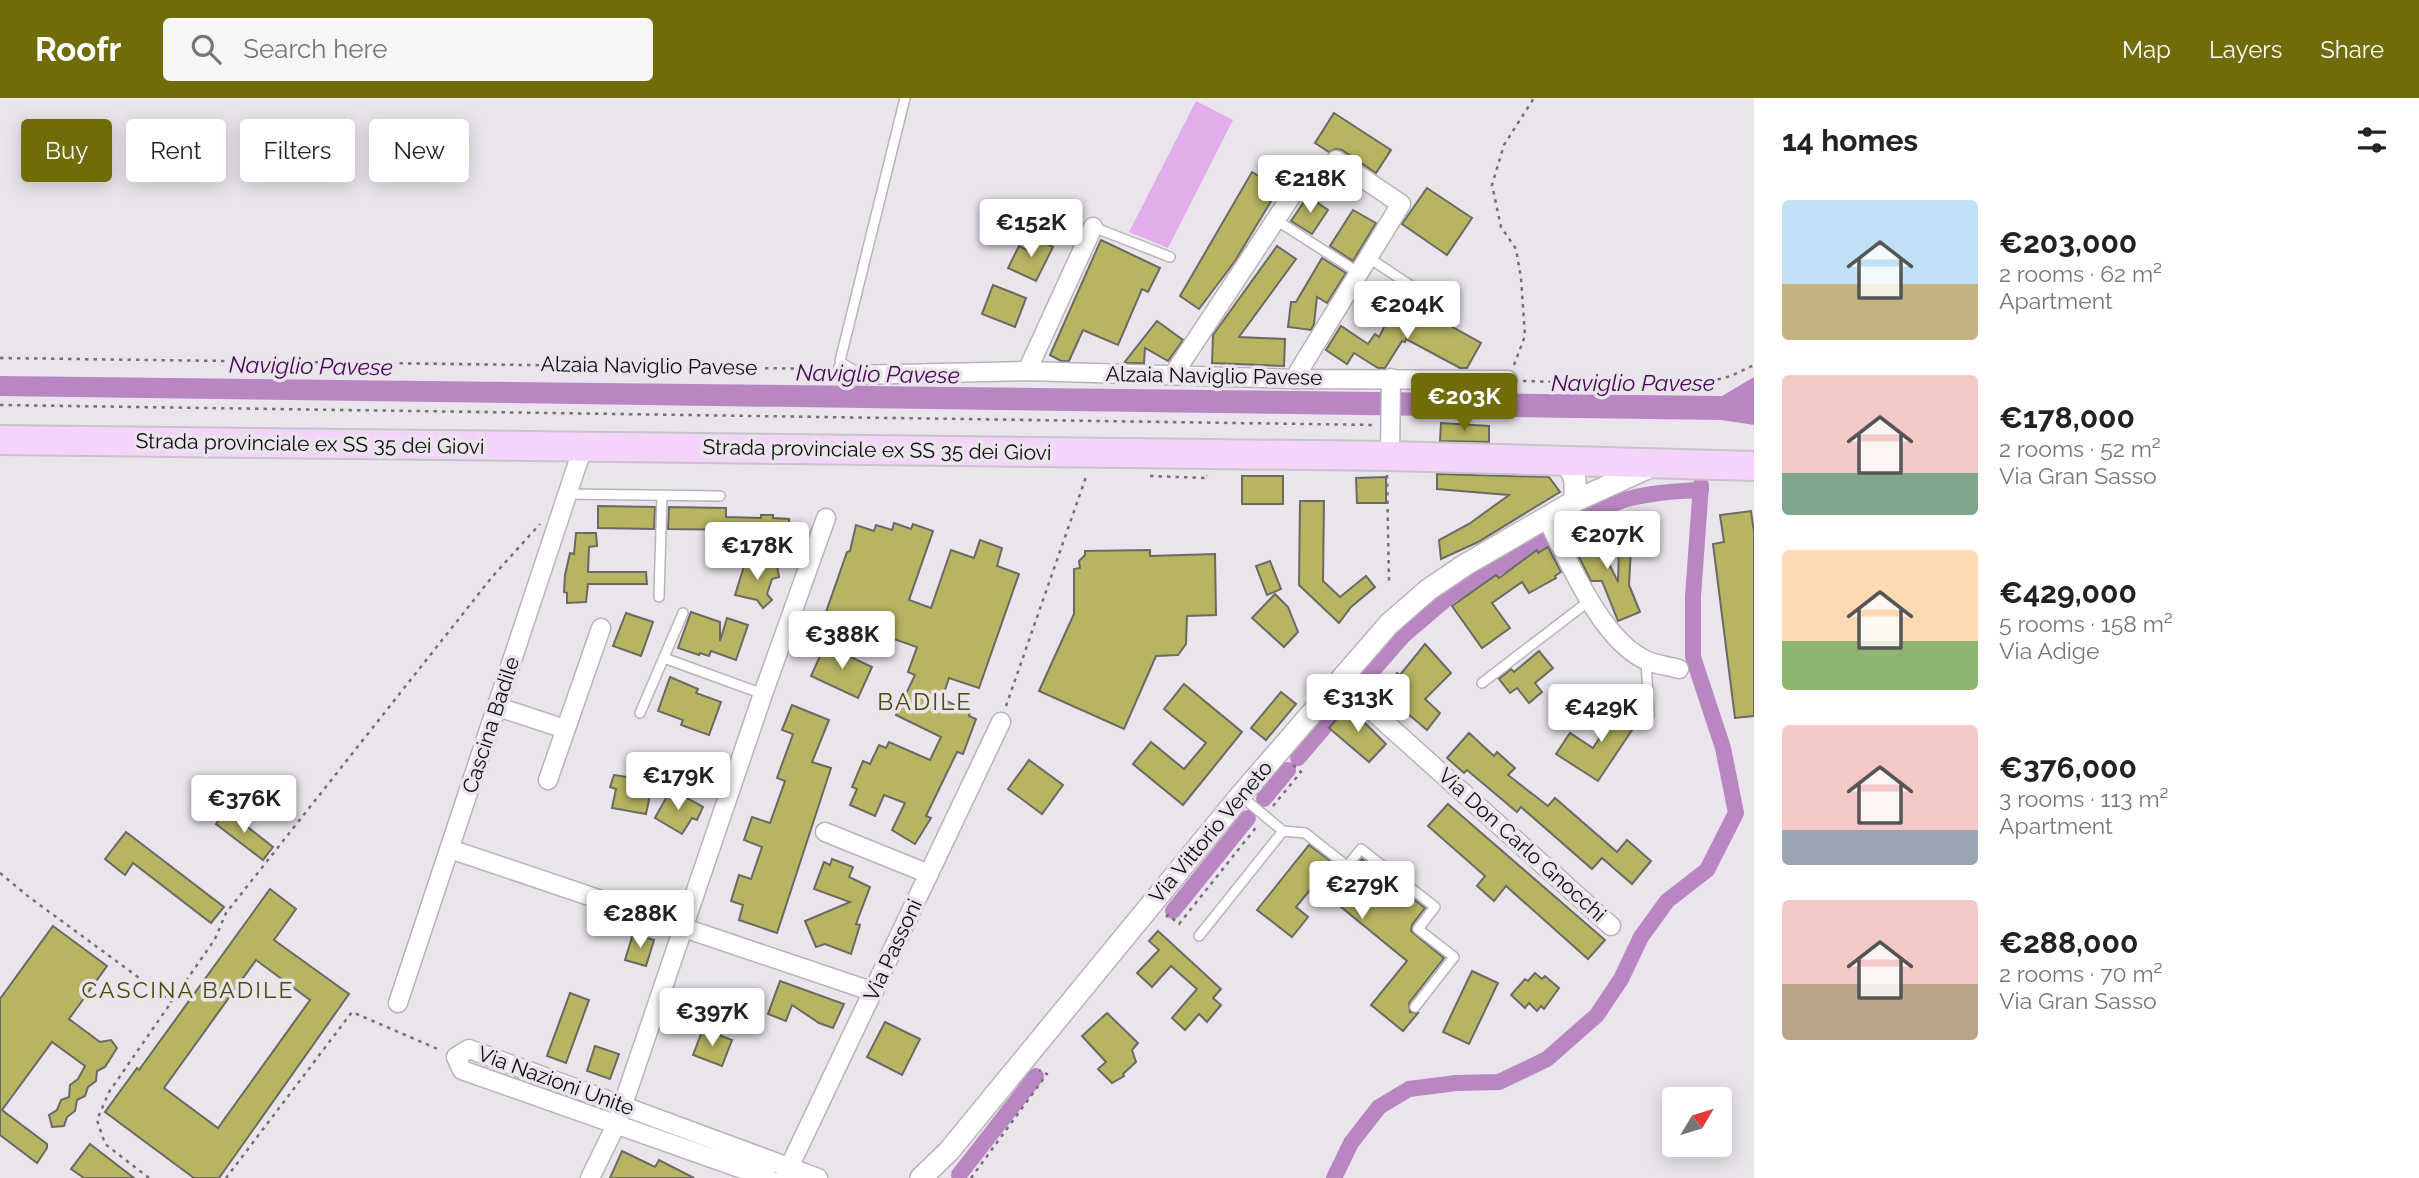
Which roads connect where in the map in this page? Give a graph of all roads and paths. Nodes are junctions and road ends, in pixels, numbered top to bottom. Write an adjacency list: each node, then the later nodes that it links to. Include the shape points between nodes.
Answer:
1 (905, 98): 12 (lane, via 840,362)
2 (1534, 98): 16 (path, via 1504,145 1493,177 1501,227 1516,249 1523,301 1525,336)
3 (1336, 160): 8 (street, via 1401,204)
4 (1306, 174): 5 (street)
5 (1276, 220): 8 (lane); 14 (street)
6 (1093, 227): 7 (lane); 13 (street)
7 (1170, 257)
8 (1364, 265): 9 (lane); 15 (street)
9 (1431, 299)
10 (0, 358): 12 (path, Alzaia Naviglio Pavese)
11 (1754, 365): 16 (path, via 1693,386)
12 (843, 369): 13 (street, Alzaia Naviglio Pavese, via 853,375)
13 (1027, 371): 14 (street, Alzaia Naviglio Pavese)
14 (1173, 375): 15 (street, Alzaia Naviglio Pavese)
15 (1294, 379): 17 (street, Alzaia Naviglio Pavese)
16 (1508, 380): 17 (street, Alzaia Naviglio Pavese)
17 (1391, 382): 19 (street)
18 (0, 405): 19 (path)
19 (1391, 426): 23 (street)
20 (0, 440): 21 (main road, Strada provinciale ex SS 35 dei Giovi)
21 (583, 447): 23 (main road, Strada provinciale ex SS 35 dei Giovi); 29 (street, Cascina Badile)
22 (1567, 461): 23 (main road, Strada provinciale ex SS 35 dei Giovi); 24 (main road, Strada provinciale ex SS 35 dei Giovi); 32 (street, via 1575,480)
23 (1384, 464): 35 (path)
24 (1656, 464): 25 (main road, Strada provinciale ex SS 35 dei Giovi); 32 (street, Via Vittorio Veneto)
25 (1754, 466)
26 (1089, 469): 49 (path)
27 (1142, 469): 28 (path, via 1152,477 1207,478)
28 (1208, 470)
29 (566, 494): 30 (lane); 46 (street, Cascina Badile); 65 (path, via 492,577 226,913 215,939)
30 (662, 495): 31 (lane); 36 (lane)
31 (720, 496)
32 (1575, 501): 33 (street, Via Vittorio Veneto)
33 (1546, 517): 37 (street); 43 (street, Via Vittorio Veneto, via 1429,590 1389,624)
34 (826, 518): 45 (street)
35 (1390, 583)
36 (659, 597)
37 (1589, 601): 41 (street, via 1615,637); 44 (lane)
38 (683, 614): 40 (lane)
39 (601, 628): 50 (street)
40 (664, 658): 45 (lane); 47 (lane)
41 (1646, 660): 42 (street); 48 (lane)
42 (1679, 669)
43 (1339, 681): 53 (street, Via Vittorio Veneto); 62 (street, Via Don Carlo Gnocchi)
44 (1482, 683)
45 (763, 694): 61 (street)
46 (498, 707): 50 (street); 57 (street, Cascina Badile)
47 (640, 712)
48 (1649, 715)
49 (1001, 722): 59 (street, Via Passoni)
50 (565, 729): 52 (street)
51 (1290, 762): 54 (path, via 1301,772)
52 (548, 780)
53 (1241, 795): 54 (lane); 72 (street, Via Vittorio Veneto)
54 (1265, 816): 55 (lane); 60 (path, via 1179,924 1167,915)
55 (1283, 831): 63 (lane); 67 (lane, via 1305,833 1347,866 1361,849 1435,907 1418,929 1454,957)
56 (825, 832): 59 (street)
57 (450, 849): 61 (street); 66 (street, Cascina Badile)
58 (0, 873): 65 (path)
59 (929, 874): 64 (street, Via Passoni)
60 (1163, 920)
61 (683, 926): 64 (street); 70 (street)
62 (1611, 926)
63 (1199, 936)
64 (874, 992): 73 (street, Via Passoni)
65 (172, 1002): 74 (path, via 109,1092 97,1119 105,1144)
66 (398, 1003)
67 (1415, 1007)
68 (456, 1057): 70 (street, Via Nazioni Unite, via 469,1049); 71 (street, Via Nazioni Unite, via 462,1070); 75 (path, via 352,1012)
69 (1046, 1062): 81 (path, via 1039,1070 1047,1074)
70 (623, 1104): 71 (street); 73 (street, Via Nazioni Unite)
71 (616, 1125): 76 (street); 77 (street, Via Nazioni Unite)
72 (949, 1152): 79 (street, Via Vittorio Veneto); 80 (street, Via Vittorio Veneto)
73 (787, 1172): 78 (street, Via Nazioni Unite)
74 (149, 1178)
75 (226, 1178)
76 (590, 1178)
77 (768, 1178)
78 (818, 1178)
79 (921, 1178)
80 (937, 1178)
81 (971, 1178)

